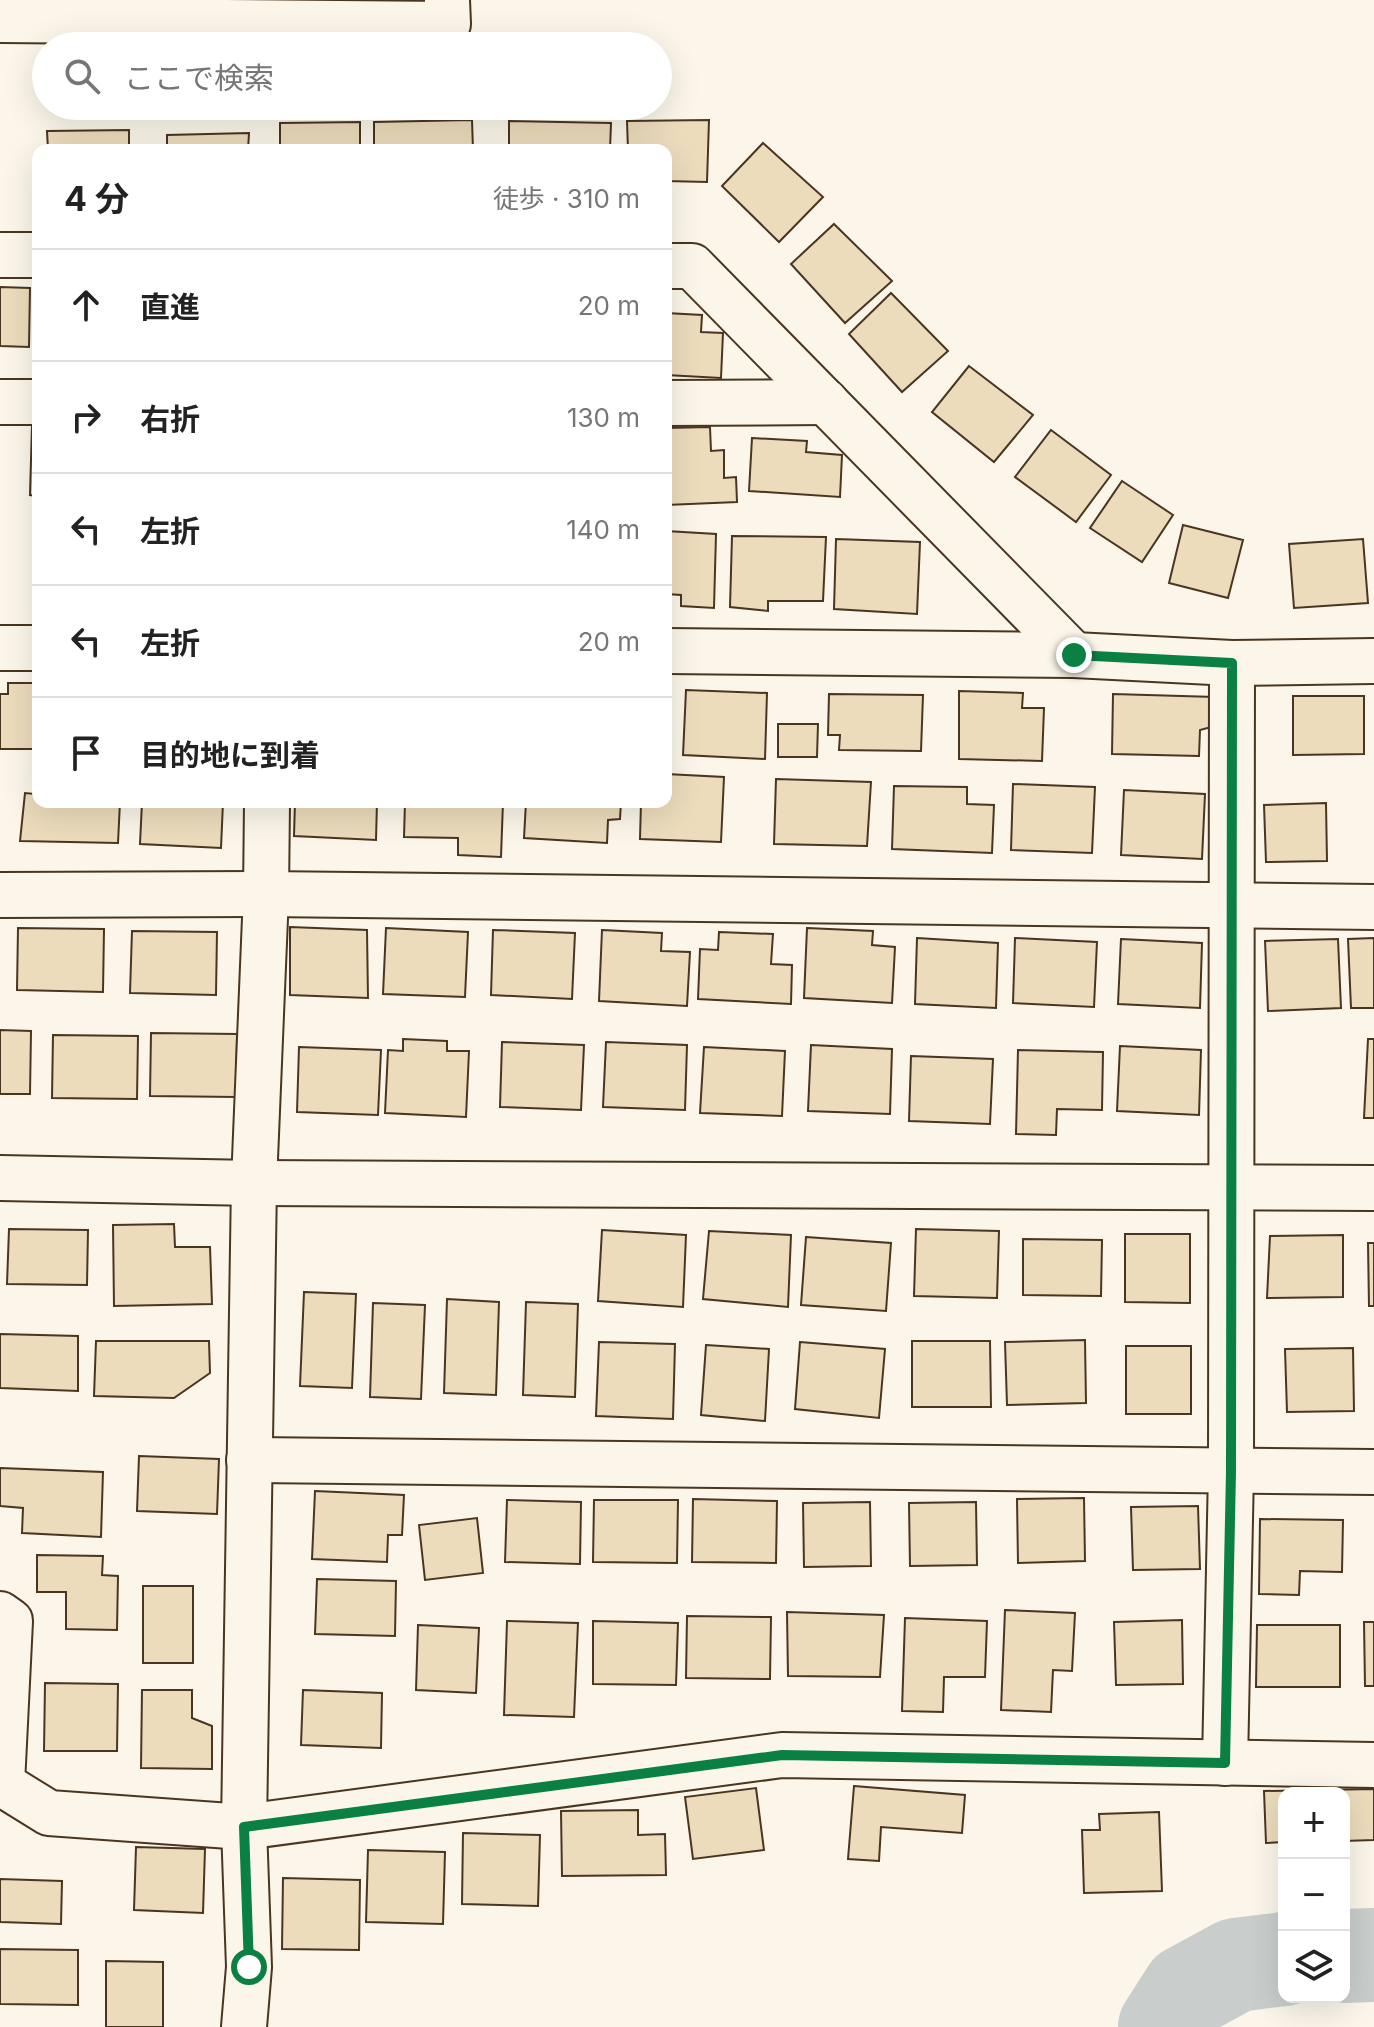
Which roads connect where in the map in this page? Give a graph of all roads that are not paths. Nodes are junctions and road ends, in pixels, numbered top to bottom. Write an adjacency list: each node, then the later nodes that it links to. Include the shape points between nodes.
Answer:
1 (447, 0): 2 (street, via 448,24)
2 (0, 20)
3 (0, 255): 4 (street)
4 (32, 255)
5 (672, 266): 8 (street, via 692,266)
6 (0, 402): 7 (street)
7 (32, 402)
8 (826, 402): 9 (street); 13 (street)
9 (672, 403)
10 (0, 648): 11 (street)
11 (32, 648)
12 (672, 651): 13 (street)
13 (1074, 655): 15 (street)
14 (1374, 661): 15 (street)
15 (1232, 663): 19 (street)
16 (267, 808): 17 (street)
17 (266, 894): 18 (street); 19 (street); 22 (street)
18 (0, 895)
19 (1233, 905): 20 (street); 23 (street)
20 (1374, 907)
21 (0, 1178): 22 (street)
22 (254, 1183): 23 (street); 25 (street)
23 (1231, 1187): 24 (street); 26 (street)
24 (1374, 1188)
25 (249, 1460): 26 (street); 31 (street)
26 (1231, 1471): 27 (street); 29 (street)
27 (1374, 1472)
28 (0, 1614): 31 (street, via 10,1621 2,1784 49,1813)
29 (1225, 1763): 30 (street); 31 (street, via 782,1755)
30 (1374, 1765)
31 (244, 1827): 32 (street, via 249,1967)
32 (244, 2027)

